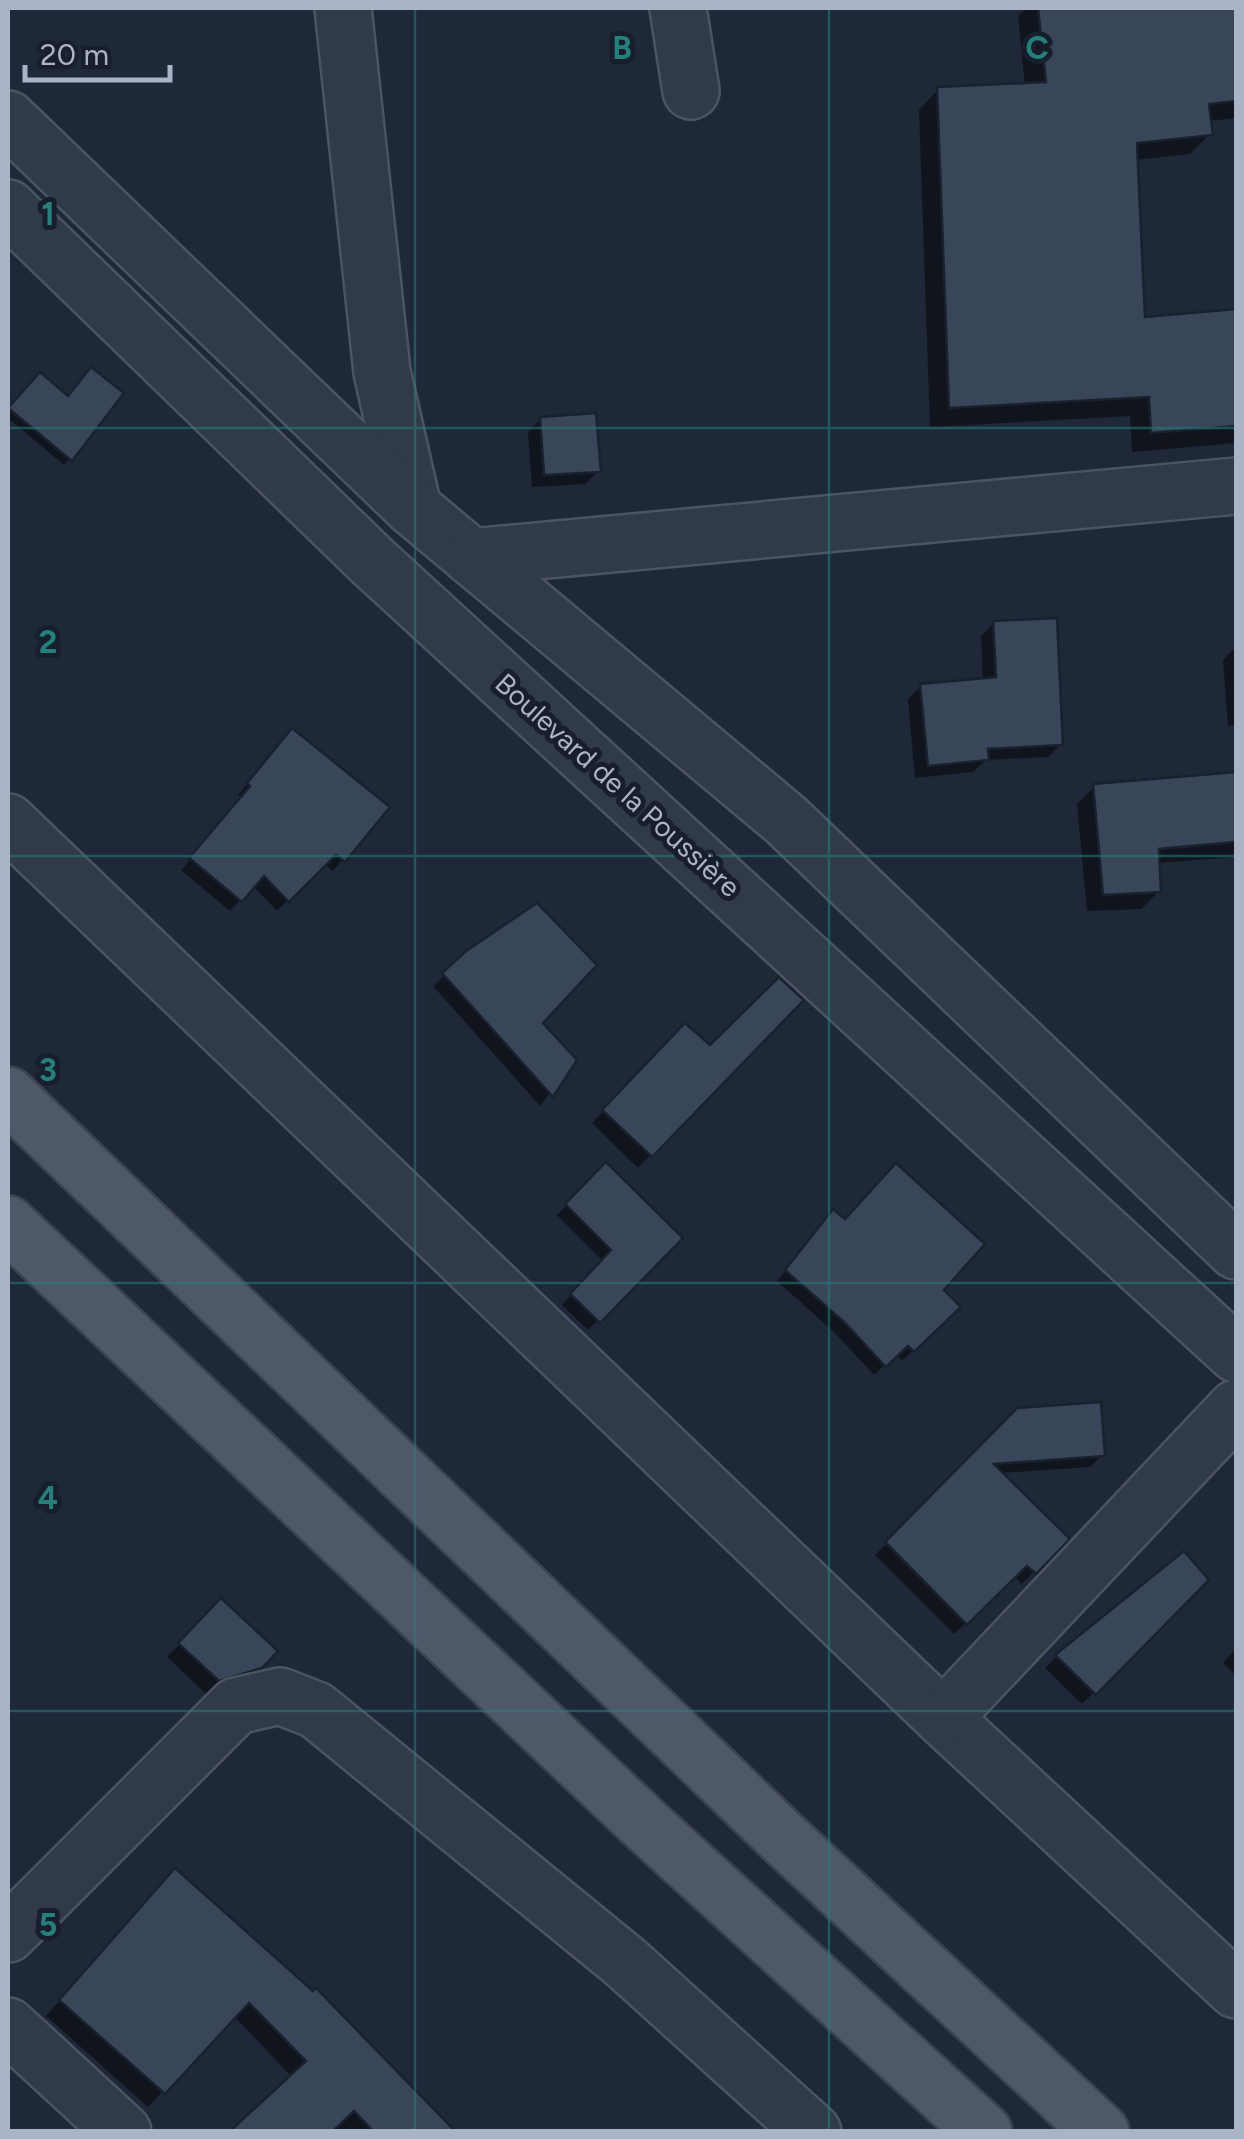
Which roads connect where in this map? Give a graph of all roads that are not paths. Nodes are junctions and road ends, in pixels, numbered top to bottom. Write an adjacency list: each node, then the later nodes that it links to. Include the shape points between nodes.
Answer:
1 (343, 8): 7 (street, via 382,372)
2 (678, 8): 3 (street)
3 (690, 91)
4 (8, 120): 7 (street)
5 (8, 208): 9 (street, Boulevard de la Poussière)
6 (1236, 486): 8 (street)
7 (413, 508): 8 (street); 9 (street)
8 (471, 557): 13 (street, via 786,820)
9 (372, 561): 14 (street, Boulevard de la Poussière)
10 (8, 822): 16 (street)
11 (8, 1095): 23 (main road, via 780,1835)
12 (8, 1224): 22 (main road, via 649,1828)
13 (1236, 1251)
14 (1236, 1354)
15 (1236, 1408): 16 (street)
16 (943, 1718): 18 (street)
17 (8, 1934): 21 (street, via 236,1706 280,1696 316,1710 548,1899)
18 (1236, 1990)
19 (8, 2026): 20 (street)
20 (123, 2132)
21 (814, 2132)
22 (984, 2132)
23 (1101, 2132)

